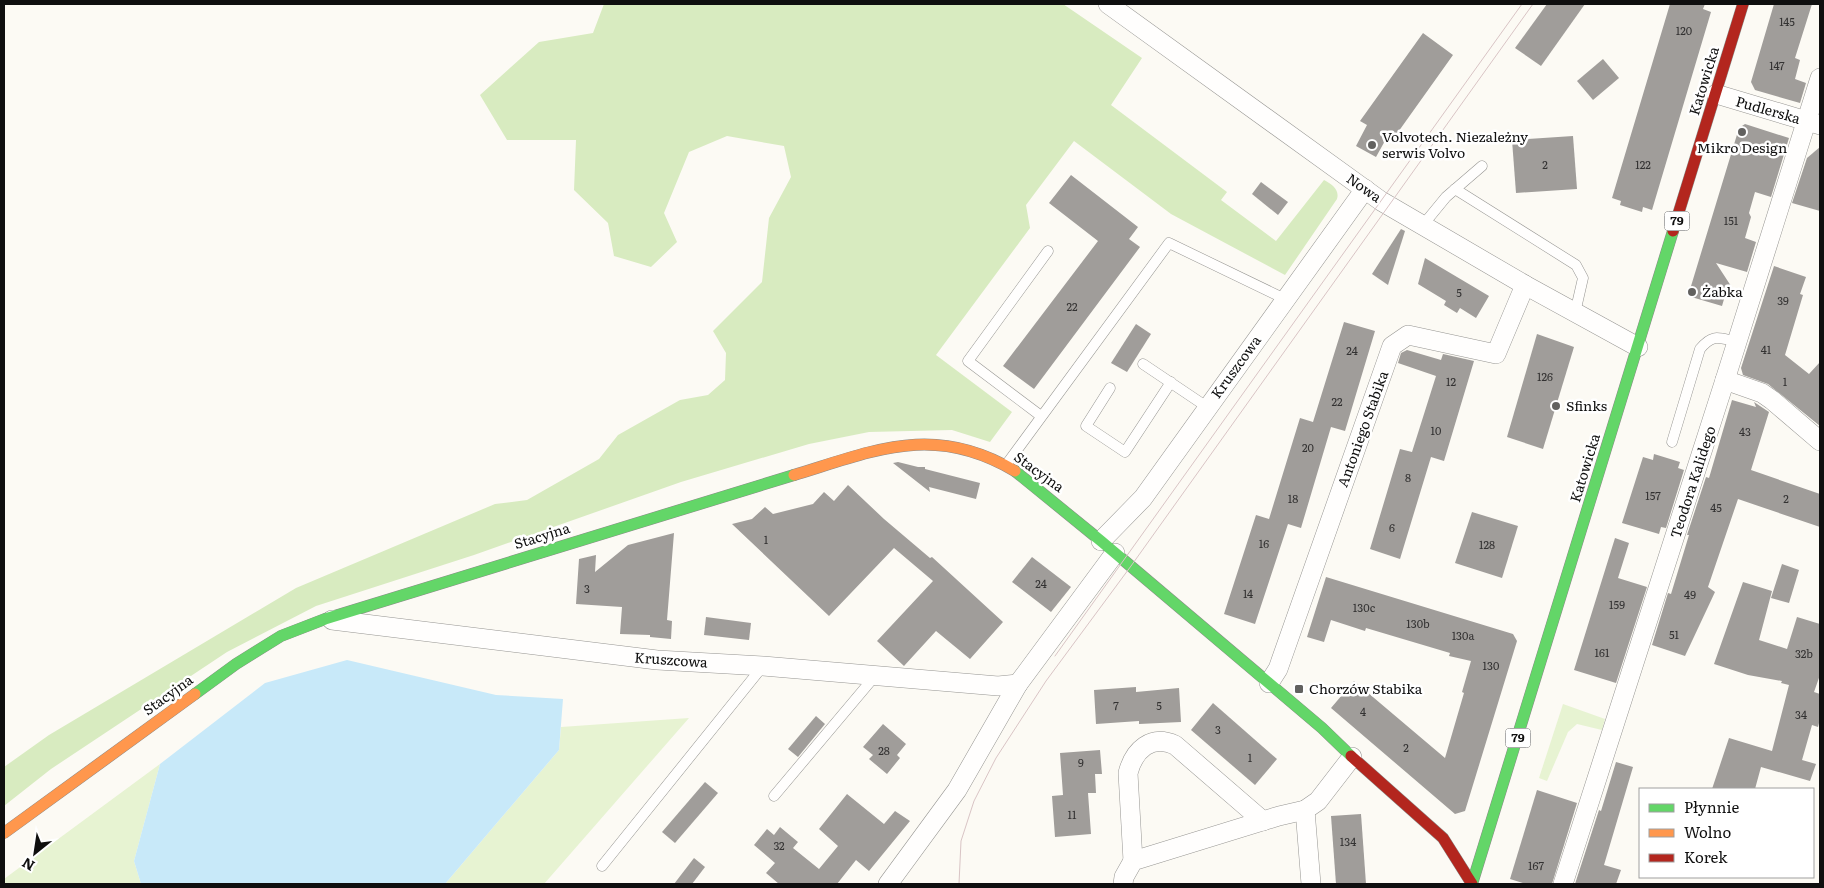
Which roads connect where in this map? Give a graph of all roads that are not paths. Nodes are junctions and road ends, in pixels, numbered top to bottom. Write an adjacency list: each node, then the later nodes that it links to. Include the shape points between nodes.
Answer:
1 (1108, 4): 7 (street, Nowa)
2 (1743, 4): 4 (street, Katowicka / 79)
3 (1820, 78): 5 (street, Teodora Kalidego)
4 (1716, 94): 5 (street, Pudlerska); 15 (street, Katowicka / 79)
5 (1814, 123): 14 (street, Teodora Kalidego)
6 (1482, 166): 8 (lane)
7 (1365, 189): 9 (street, Nowa); 12 (street, Kruszcowa)
8 (1455, 189): 9 (lane); 13 (lane, via 1576,265 1583,278)
9 (1423, 226): 11 (street, Nowa)
10 (1048, 251): 21 (lane, via 968,361)
11 (1525, 285): 13 (street, Nowa); 29 (street, Antoniego Stabika, via 1496,354 1408,335 1392,346 1278,669)
12 (1285, 299): 20 (street, Kruszcowa); 21 (lane, via 1169,243)
13 (1575, 312): 15 (street, Nowa)
14 (1737, 342): 17 (street, Teodora Kalidego); 23 (lane, via 1716,337 1707,340 1700,349)
15 (1638, 347): 41 (street, Katowicka / 79)
16 (1143, 364): 18 (lane)
17 (1725, 380): 22 (street, via 1772,400); 42 (street, Teodora Kalidego)
18 (1170, 382): 19 (lane, via 1125,452 1086,426); 20 (lane)
19 (1110, 388)
20 (1207, 407): 25 (street, Kruszcowa)
21 (1041, 416): 24 (lane)
22 (1820, 441)
23 (1672, 442)
24 (1006, 465): 25 (street, Stacyjna); 26 (street, Stacyjna, via 950,445 912,444 872,451)
25 (1108, 547): 29 (street); 30 (street, Kruszcowa)
26 (325, 619): 27 (street, Kruszcowa, via 657,660); 35 (street, Stacyjna, via 282,636 236,664)
27 (763, 666): 28 (street, Kruszcowa); 37 (lane)
28 (875, 676): 30 (street, Kruszcowa, via 998,686); 32 (lane)
29 (1269, 683): 31 (street)
30 (1018, 684): 38 (street, Kruszcowa, via 957,790)
31 (1352, 757): 33 (street, via 1318,801); 41 (street, via 1444,838)
32 (774, 796)
33 (1305, 810): 34 (street); 40 (street)
34 (1263, 821): 36 (street); 36 (street, via 1175,745 1165,740 1156,741 1140,751 1128,773)
35 (4, 833)
36 (1133, 861): 39 (street)
37 (602, 866)
38 (888, 884)
39 (1123, 884)
40 (1311, 884)
41 (1472, 884)
42 (1563, 884)

